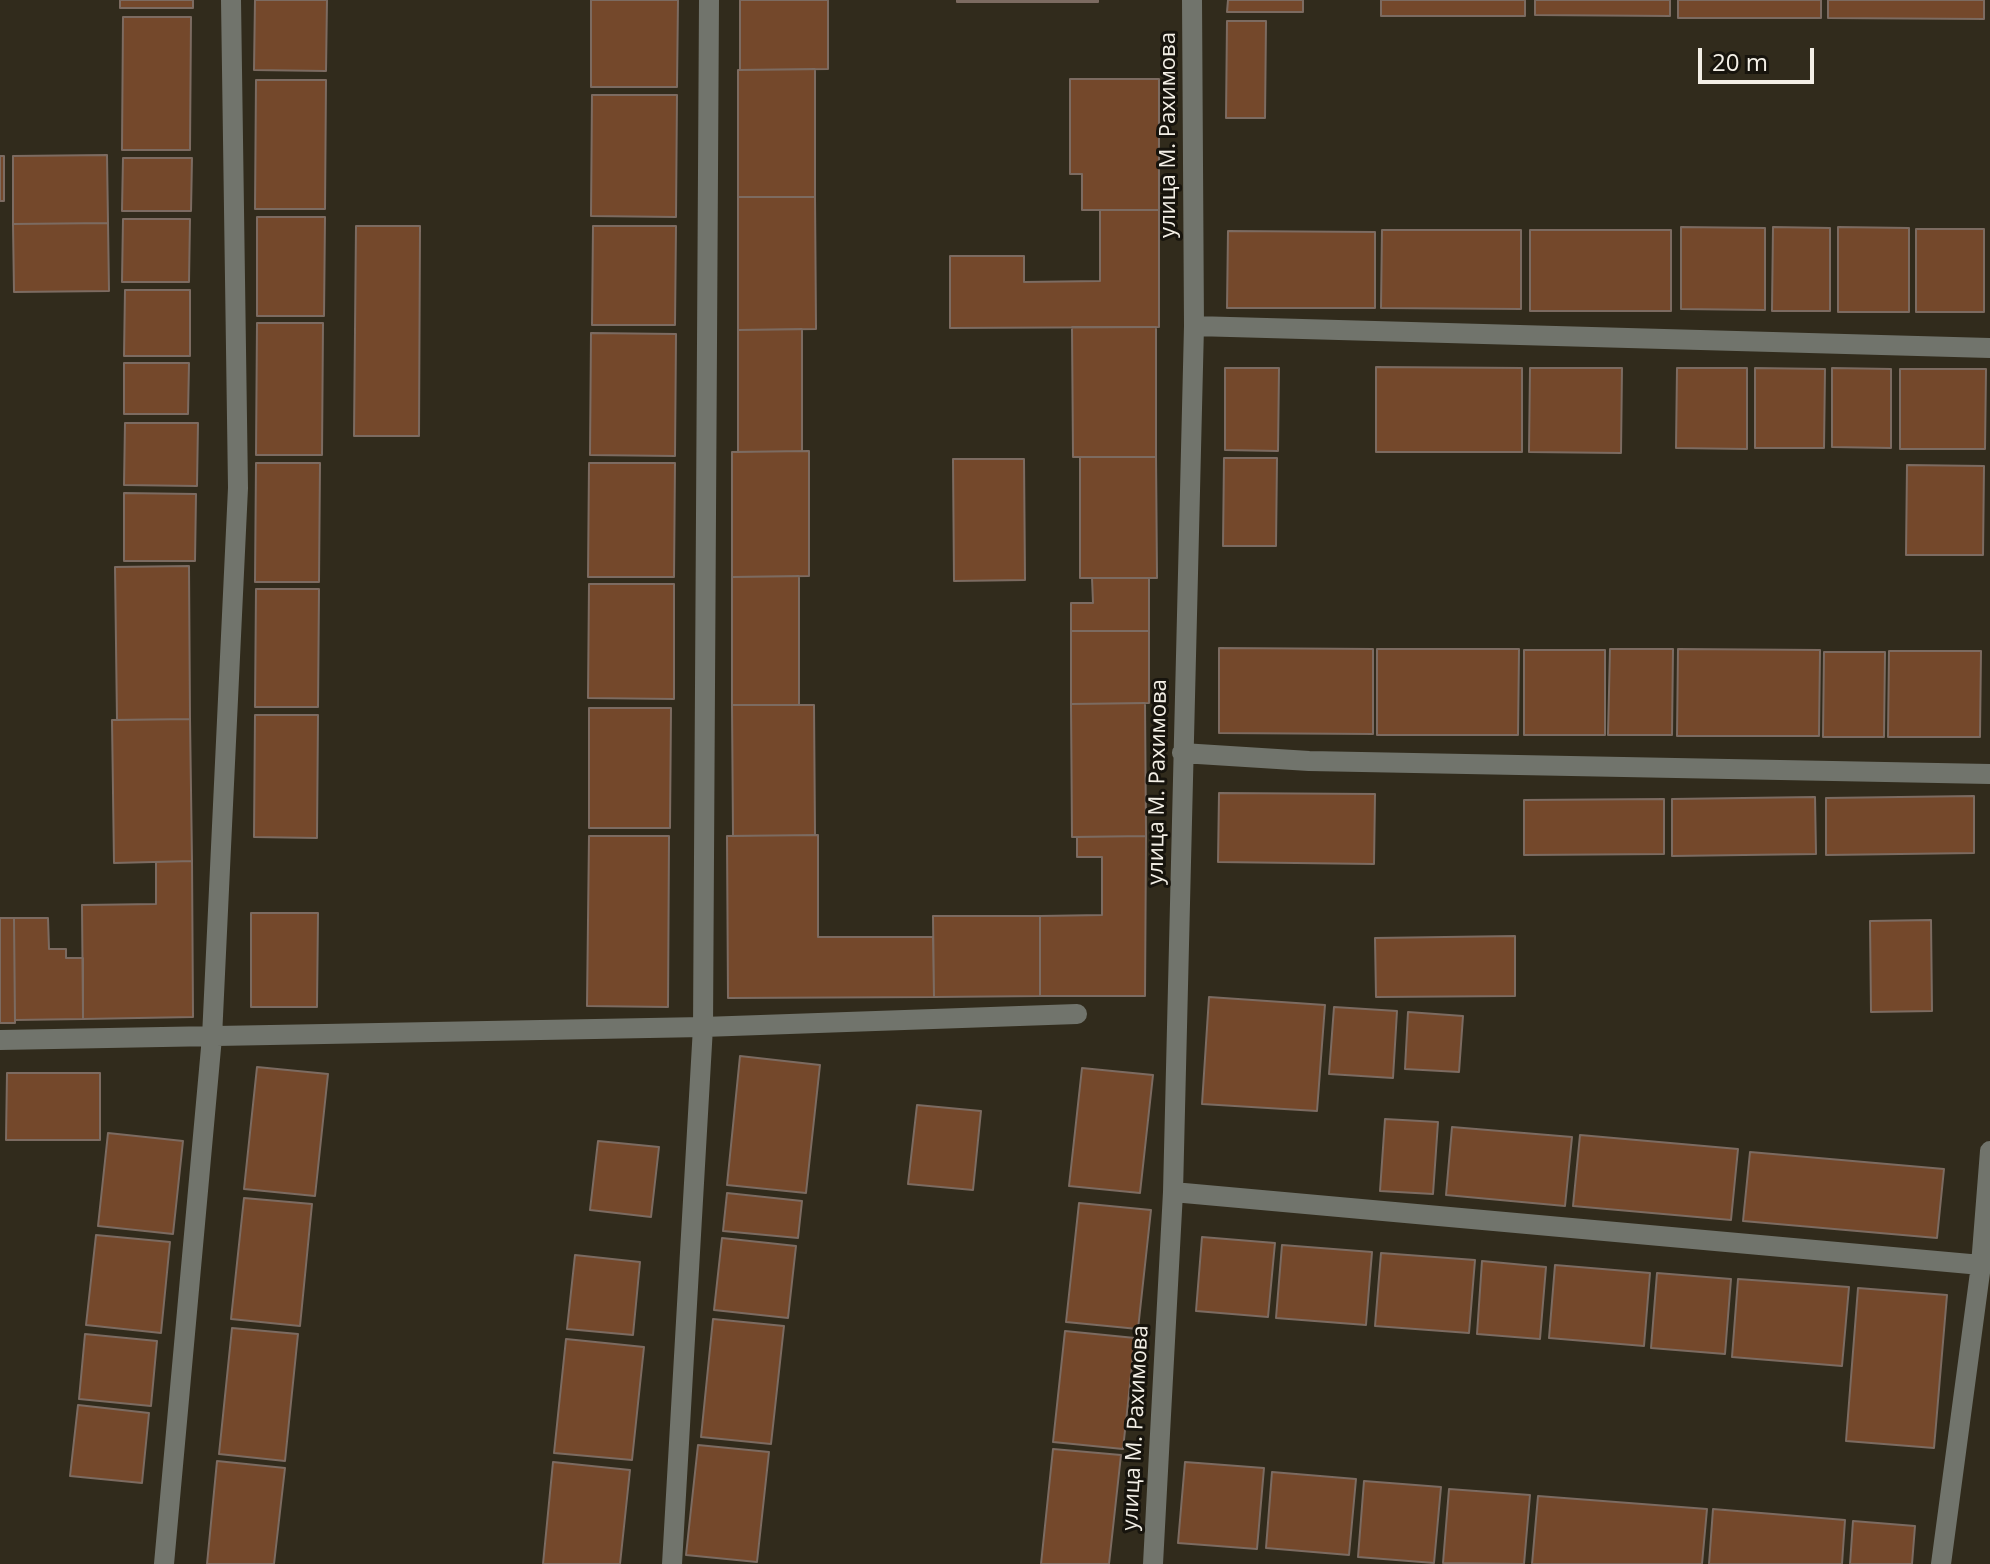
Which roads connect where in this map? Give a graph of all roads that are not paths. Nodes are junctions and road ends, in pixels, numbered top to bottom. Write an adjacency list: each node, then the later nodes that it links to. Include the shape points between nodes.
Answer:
1 (231, 0): 10 (street, via 238,488)
2 (709, 0): 9 (street)
3 (1192, 0): 4 (street, улица М. Рахимова)
4 (1194, 326): 5 (street); 6 (street, улица М. Рахимова)
5 (1990, 348)
6 (1182, 753): 7 (street, via 1309,761); 13 (street, улица М. Рахимова)
7 (1990, 774)
8 (1077, 1014): 9 (street)
9 (703, 1027): 10 (street); 16 (street)
10 (212, 1037): 11 (street); 15 (street)
11 (0, 1040)
12 (1990, 1151): 14 (street)
13 (1173, 1192): 14 (street); 17 (street, улица М. Рахимова)
14 (1981, 1265): 18 (street)
15 (164, 1564)
16 (672, 1564)
17 (1153, 1564)
18 (1941, 1564)

